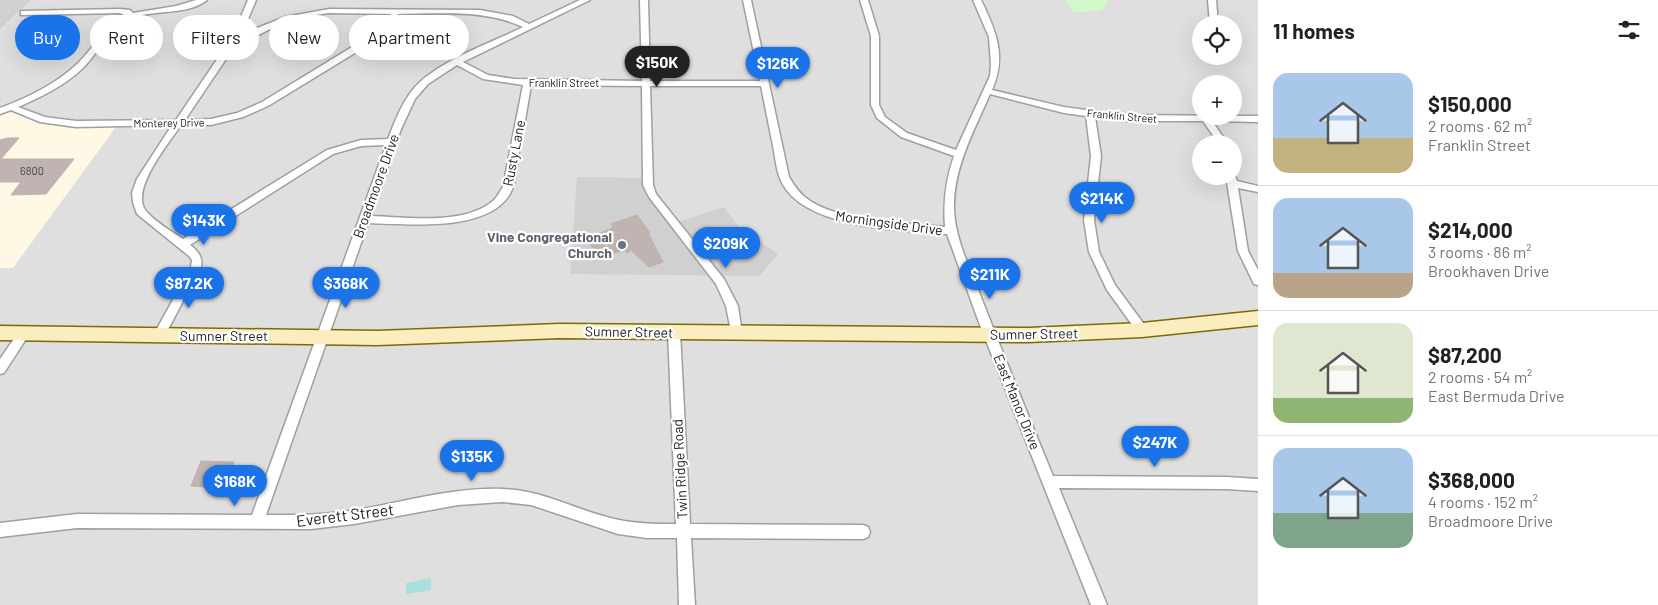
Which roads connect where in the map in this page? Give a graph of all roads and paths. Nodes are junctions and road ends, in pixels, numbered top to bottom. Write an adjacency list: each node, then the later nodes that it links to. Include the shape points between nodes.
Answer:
1 (203, 0): 12 (street)
2 (252, 0): 13 (street)
3 (586, 0): 15 (street, Broadmoore Drive)
4 (644, 0): 21 (street)
5 (747, 0): 22 (street, Morningside Drive)
6 (864, 0): 32 (street, via 875,36 875,105 881,118 904,135)
7 (977, 0): 23 (street, East Manor Drive, via 992,30 997,52)
8 (1212, 0): 14 (street)
9 (396, 11): 15 (street, via 488,13); 16 (street, via 315,12 282,20); 30 (street, Monterey Drive, via 387,27 373,38 265,104 226,119)
10 (24, 13): 11 (street, via 120,11)
11 (130, 15)
12 (137, 15)
13 (246, 15)
14 (1213, 15)
15 (529, 27): 19 (street, Broadmoore Drive)
16 (259, 30)
17 (90, 55): 24 (street, via 67,76)
18 (219, 60): 30 (street)
19 (457, 62): 20 (street, Franklin Street, via 486,77); 31 (street, Broadmoore Drive, via 436,73 417,89 406,104)
20 (527, 83): 21 (street, Franklin Street); 36 (street, Rusty Lane, via 508,188 499,201 485,211 461,219)
21 (645, 84): 22 (street, Franklin Street); 45 (street, via 648,186 720,282 732,306)
22 (765, 84): 37 (street, Morningside Drive, via 784,177 801,199 824,213 845,219)
23 (988, 91): 26 (street, Franklin Street); 32 (street, East Manor Drive)
24 (11, 107): 25 (street); 30 (street, Monterey Drive, via 59,122)
25 (0, 111)
26 (1090, 115): 27 (street, Franklin Street); 41 (street, via 1096,156 1089,220 1092,244 1111,287)
27 (1192, 120)
28 (1242, 120): 29 (street, Franklin Street)
29 (1258, 120)
30 (176, 124): 38 (street, via 140,180 136,196 146,218)
31 (392, 142): 36 (street, Broadmoore Drive); 38 (street, via 361,143 325,155)
32 (960, 154): 37 (street, East Manor Drive, via 948,196)
33 (1242, 183): 35 (street)
34 (1233, 185): 39 (street, via 1243,252)
35 (1258, 189)
36 (364, 219): 48 (street, Broadmoore Drive)
37 (951, 231): 46 (street, East Manor Drive)
38 (182, 245): 47 (street, via 196,256 196,267)
39 (1258, 281)
40 (1258, 318): 41 (street, Sumner Street)
41 (1142, 330): 46 (street, Sumner Street)
42 (674, 332): 45 (street, Sumner Street); 48 (street, Sumner Street, via 559,331 439,337); 54 (street, Twin Ridge Road)
43 (0, 333): 44 (street, Sumner Street)
44 (24, 333): 47 (street, Sumner Street); 49 (street)
45 (736, 333): 46 (street, Sumner Street)
46 (991, 335): 50 (street, East Manor Drive)
47 (159, 336): 48 (street, Sumner Street)
48 (322, 337): 52 (street, Broadmoore Drive)
49 (0, 369)
50 (1050, 482): 51 (street); 57 (street, East Manor Drive)
51 (1258, 485)
52 (256, 522): 53 (street, Everett Street, via 77,521); 54 (street, Everett Street, via 311,522 458,498 502,495 555,504 618,527)
53 (0, 530)
54 (684, 532): 55 (street, Everett Street); 56 (street, Twin Ridge Road)
55 (863, 532)
56 (687, 605)
57 (1099, 605)

